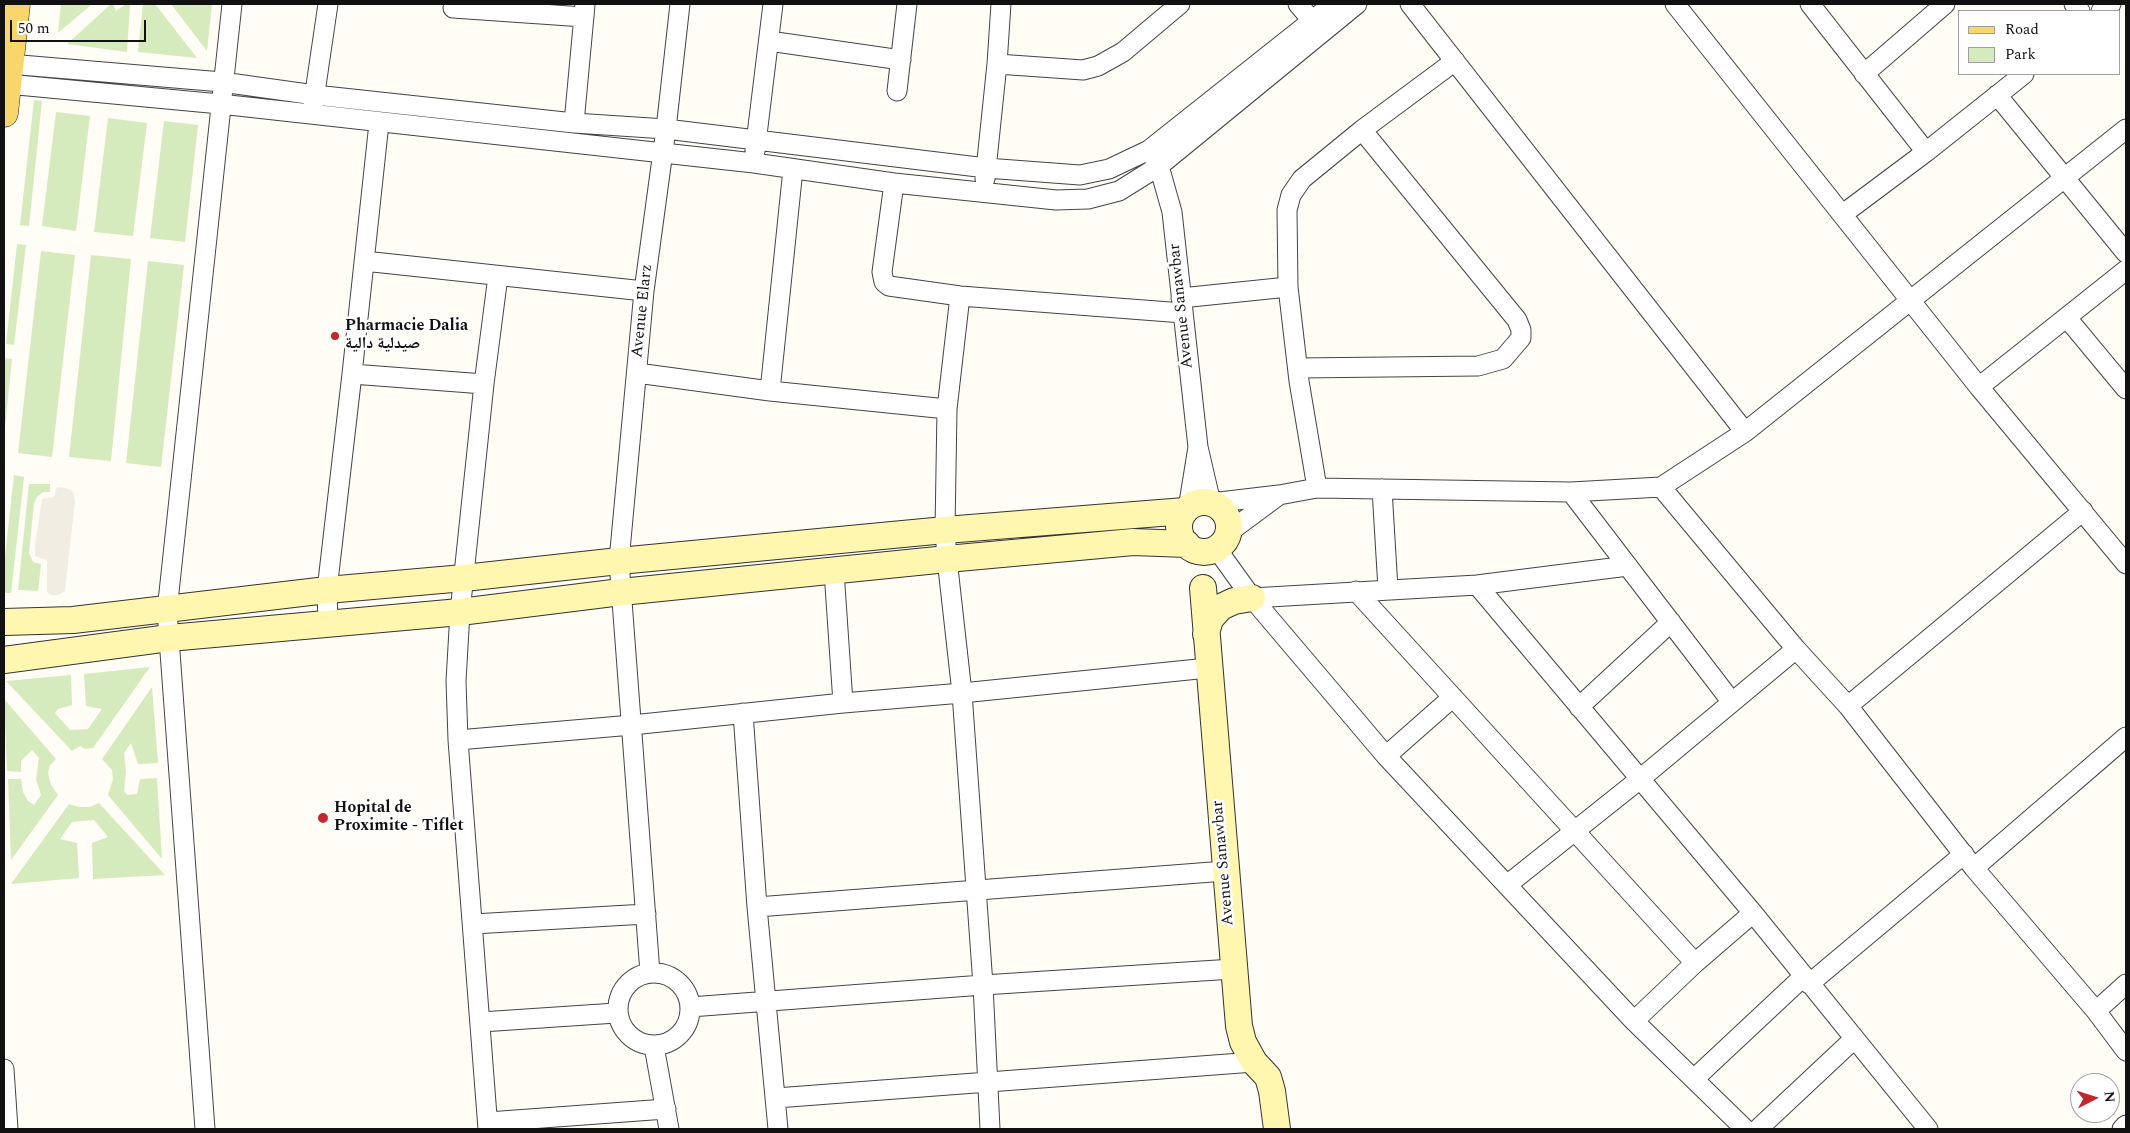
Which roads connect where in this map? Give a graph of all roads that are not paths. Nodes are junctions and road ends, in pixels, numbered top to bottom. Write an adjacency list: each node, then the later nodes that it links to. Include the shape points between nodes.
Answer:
1 (16, 4): 23 (main road)
2 (232, 4): 26 (street)
3 (328, 4): 28 (street)
4 (680, 4): 36 (street, Avenue Elarz)
5 (773, 4): 19 (street)
6 (907, 4): 20 (street)
7 (1001, 4): 22 (street)
8 (1180, 4): 22 (street, via 1123,52 1098,66 1083,70)
9 (1298, 4): 18 (street)
10 (1333, 4): 18 (street)
11 (1357, 4): 18 (street)
12 (1410, 4): 21 (street)
13 (1675, 4): 51 (street)
14 (1810, 4): 24 (street)
15 (1945, 4): 24 (street)
16 (453, 8): 17 (street)
17 (585, 10): 35 (street)
18 (1317, 26): 41 (street); 45 (street)
19 (769, 41): 20 (street); 40 (street)
20 (901, 60): 27 (street)
21 (1455, 61): 39 (street); 70 (street)
22 (996, 64): 46 (street)
23 (8, 74): 26 (street); 30 (street); 32 (main road)
24 (1864, 74): 42 (street)
25 (2023, 75): 29 (street)
26 (222, 82): 28 (street); 30 (street)
27 (897, 91)
28 (315, 95): 31 (street); 33 (street)
29 (1997, 95): 42 (street); 48 (street)
30 (220, 104): 33 (street); 92 (street)
31 (458, 110): 35 (street); 38 (street)
32 (4, 113)
33 (312, 115): 34 (street)
34 (378, 123): 38 (street); 53 (street)
35 (574, 123): 36 (street)
36 (666, 129): 40 (street); 43 (street, Avenue Elarz)
37 (2126, 129): 48 (street)
38 (455, 130): 43 (street)
39 (1362, 130): 56 (street, via 1302,179 1291,195 1287,210); 62 (street, via 1517,320 1520,338 1503,359 1478,366)
40 (757, 140): 44 (street); 46 (street)
41 (1149, 150): 45 (street, Avenue Sanawbar); 46 (street, via 1109,169 1080,175)
42 (1926, 152): 51 (street)
43 (661, 154): 44 (street); 57 (street, Avenue Elarz)
44 (754, 163): 47 (street)
45 (1159, 166): 50 (street, via 1119,191 1088,199 1056,200); 60 (street, Avenue Sanawbar, via 1172,212)
46 (986, 168): 50 (street)
47 (792, 169): 49 (street); 68 (street)
48 (2065, 178): 52 (street); 59 (street)
49 (894, 183): 50 (street); 58 (street, via 882,272 884,282 895,288)
50 (983, 192)
51 (1843, 214): 59 (street)
52 (2126, 253)
53 (364, 261): 55 (street); 64 (street)
54 (2126, 270): 61 (street)
55 (498, 276): 57 (street); 65 (street)
56 (1288, 287): 60 (street); 62 (street)
57 (644, 291): 63 (street, Avenue Elarz)
58 (960, 296): 60 (street); 69 (street)
59 (1911, 300): 66 (street); 70 (street)
60 (1182, 305): 76 (street, Avenue Sanawbar, via 1198,447)
61 (2067, 318): 66 (street); 67 (street)
62 (1298, 368): 72 (street)
63 (637, 373): 68 (street); 81 (street, Avenue Elarz)
64 (352, 374): 65 (street); 88 (street)
65 (484, 384): 85 (street)
66 (1979, 387): 77 (street)
67 (2126, 389)
68 (770, 391): 69 (street)
69 (947, 409): 78 (street)
70 (1745, 432): 71 (street)
71 (1661, 487): 74 (street); 99 (street)
72 (1317, 488): 73 (street); 75 (street)
73 (1382, 489): 74 (street); 87 (street)
74 (1571, 492): 83 (street)
75 (1279, 495): 76 (street); 79 (street)
76 (1194, 508): 78 (street); 79 (street, via 1180,524 1180,531); 79 (street, via 1223,510 1226,516)
77 (2083, 511): 82 (street); 106 (street)
78 (945, 530): 80 (street); 81 (street)
79 (1207, 545): 80 (street, via 1133,542); 91 (street); 97 (street, Avenue Sanawbar, via 1198,560)
80 (947, 559): 84 (street); 102 (street)
81 (618, 560): 85 (street); 90 (street, Avenue Elarz)
82 (2126, 565)
83 (1628, 566): 86 (street); 95 (street)
84 (834, 571): 90 (street); 104 (street)
85 (464, 578): 88 (street); 93 (street)
86 (1477, 585): 87 (street); 107 (street)
87 (1388, 589): 89 (street)
88 (327, 590): 92 (street); 96 (street)
89 (1356, 590): 91 (street); 103 (street)
90 (621, 592): 93 (street); 109 (street, Avenue Elarz)
91 (1252, 598): 97 (street, via 1221,607 1210,619); 112 (street)
92 (167, 611): 94 (street, via 73,620); 98 (street)
93 (460, 612): 96 (street); 111 (street, via 456,681)
94 (4, 622)
95 (1672, 622): 105 (street); 107 (street)
96 (328, 623): 98 (street)
97 (1206, 634): 101 (street, Avenue Sanawbar)
98 (169, 638): 100 (street); 147 (street)
99 (1796, 649): 105 (street); 106 (street)
100 (4, 660)
101 (1208, 668): 102 (street); 116 (street, Avenue Sanawbar)
102 (962, 693): 104 (street); 118 (street)
103 (1453, 697): 112 (street); 114 (street)
104 (843, 702): 108 (street)
105 (1731, 702): 113 (street)
106 (1848, 706): 115 (street)
107 (1579, 707): 113 (street)
108 (743, 713): 109 (street); 119 (street)
109 (632, 725): 111 (street); 121 (street, Avenue Elarz)
110 (2126, 737): 115 (street)
111 (458, 740): 122 (street)
112 (1386, 756): 117 (street)
113 (1640, 779): 114 (street); 120 (street)
114 (1574, 830): 117 (street); 123 (street)
115 (1969, 861): 126 (street); 131 (street)
116 (1225, 871): 118 (street); 124 (street, Avenue Sanawbar)
117 (1507, 885): 133 (street)
118 (975, 890): 119 (street); 127 (street)
119 (757, 907): 129 (street)
120 (1752, 913): 123 (street); 126 (street)
121 (646, 914): 122 (street); 125 (street, Avenue Elarz)
122 (474, 924): 134 (street)
123 (1695, 963): 133 (street)
124 (1233, 969): 127 (street); 138 (street, Avenue Sanawbar, via 1239,1026)
125 (650, 973): 130 (street, via 667,976 681,986); 132 (street, via 628,983 621,993)
126 (1806, 980): 135 (street); 140 (street)
127 (983, 984): 129 (street); 141 (street)
128 (2126, 984): 131 (street)
129 (767, 1001): 130 (street); 142 (street)
130 (690, 1007): 136 (street, via 684,1029 676,1038)
131 (2096, 1011): 137 (street)
132 (616, 1012): 134 (street); 136 (street, via 631,1038)
133 (1634, 1021): 140 (street)
134 (481, 1022): 144 (street)
135 (1854, 1039): 153 (street); 154 (street)
136 (654, 1046): 143 (street)
137 (2126, 1050)
138 (1254, 1062): 141 (street); 151 (street, Avenue Sanawbar, via 1268,1077)
139 (4, 1069): 146 (street)
140 (1694, 1079): 152 (street)
141 (988, 1082): 142 (street); 150 (street)
142 (776, 1098): 149 (street)
143 (666, 1109): 144 (street); 148 (street)
144 (488, 1126)
145 (2126, 1126): 155 (street)
146 (8, 1129)
147 (205, 1129)
148 (669, 1129)
149 (778, 1129)
150 (990, 1129)
151 (1277, 1129)
152 (1745, 1129)
153 (1758, 1129)
154 (1928, 1129)
155 (2122, 1129)

